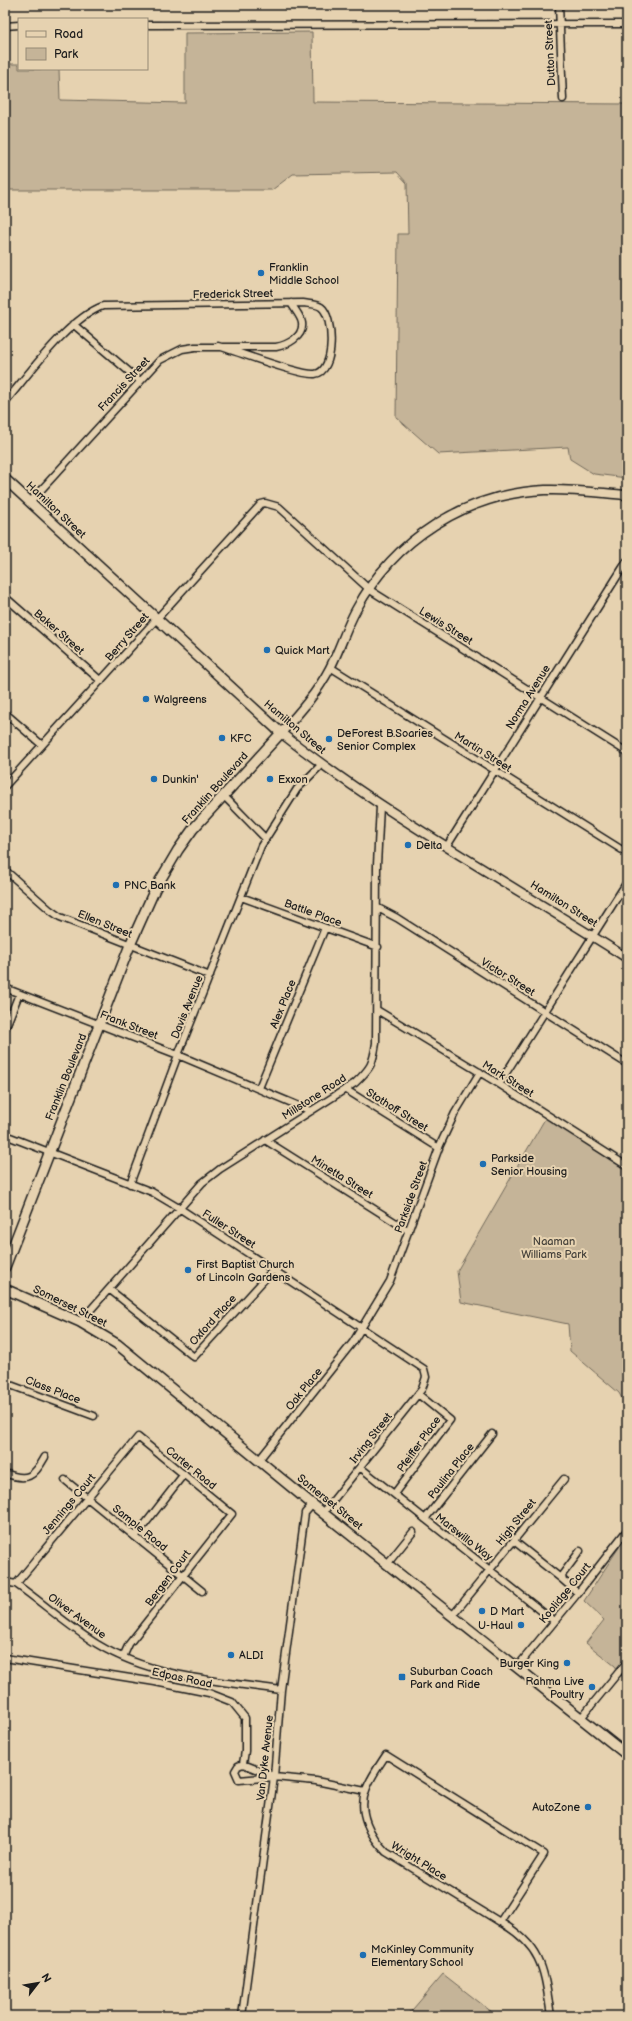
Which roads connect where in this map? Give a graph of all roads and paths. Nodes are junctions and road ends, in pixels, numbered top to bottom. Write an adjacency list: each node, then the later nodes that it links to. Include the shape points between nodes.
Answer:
1 (559, 5): 2 (street, Dutton Street)
2 (559, 24): 3 (street); 5 (street); 7 (street, Dutton Street)
3 (627, 24)
4 (18, 25): 6 (street)
5 (148, 25)
6 (5, 26)
7 (563, 99)
8 (291, 303): 9 (street, Frederick Street, via 103,306); 10 (street, Francis Street, via 302,323 296,338 285,346); 10 (street, Frederick Street, via 319,305 328,316 330,359 324,370 316,374 295,370)
9 (74, 324): 11 (street); 12 (street, Frederick Street)
10 (218, 346): 11 (street, Francis Street, via 182,349 166,356)
11 (140, 380): 15 (street, Francis Street)
12 (5, 402)
13 (5, 479): 15 (main road, Hamilton Street)
14 (627, 495): 19 (street, Franklin Boulevard, via 546,490 495,497 476,504 435,523 408,544 384,569)
15 (30, 502): 21 (main road, Hamilton Street)
16 (265, 503): 19 (street, Lewis Street, via 279,507); 21 (street, Berry Street, via 261,504)
17 (627, 560): 18 (street, Norma Avenue)
18 (625, 568): 24 (street, Norma Avenue)
19 (370, 590): 22 (street, Franklin Boulevard, via 357,609); 24 (street, Lewis Street)
20 (5, 597): 23 (street, Baker Street)
21 (156, 618): 23 (street, Berry Street); 26 (main road, Hamilton Street)
22 (330, 667): 26 (street, Franklin Boulevard, via 309,702); 30 (street, Martin Street)
23 (101, 681): 27 (street, Berry Street)
24 (539, 698): 28 (street, Lewis Street); 30 (street, Norma Avenue)
25 (5, 713): 27 (street)
26 (281, 733): 29 (street, Hamilton Street); 32 (main road, Franklin Boulevard)
27 (42, 745): 31 (street, Berry Street)
28 (627, 752)
29 (321, 765): 33 (street, Hamilton Street); 34 (street, Davis Avenue, via 297,789)
30 (494, 771): 35 (street, Norma Avenue); 36 (street, Martin Street)
31 (5, 786)
32 (224, 796): 34 (street); 43 (main road, Franklin Boulevard, via 178,850 155,889)
33 (380, 806): 35 (street, Hamilton Street); 40 (street, Millstone Road)
34 (266, 838): 39 (street, Davis Avenue)
35 (447, 846): 42 (street, Hamilton Street)
36 (627, 853)
37 (5, 870): 43 (street, Ellen Street, via 60,917)
38 (627, 882): 42 (street)
39 (241, 898): 41 (street, Battle Place); 46 (street, Davis Avenue)
40 (378, 908): 44 (street, Millstone Road); 50 (street, Victor Street)
41 (325, 928): 44 (street, Battle Place); 57 (street, Alex Place)
42 (593, 936): 45 (street, Hamilton Street); 50 (street)
43 (130, 945): 46 (street, Ellen Street); 51 (main road, Franklin Boulevard)
44 (378, 947): 49 (street, Millstone Road)
45 (627, 958)
46 (210, 976): 53 (street, Davis Avenue)
47 (5, 988): 48 (street, Frank Street)
48 (19, 994): 51 (street, Frank Street); 52 (street)
49 (377, 1010): 55 (street, Mark Street); 58 (street, Millstone Road, via 374,1057 369,1069)
50 (544, 1011): 54 (street, Victor Street); 56 (street)
51 (100, 1024): 53 (street, Frank Street); 63 (main road, Franklin Boulevard)
52 (5, 1029)
53 (178, 1055): 57 (street, Frank Street); 65 (street, Davis Avenue)
54 (627, 1064)
55 (480, 1072): 56 (street, Mark Street); 62 (street, Parkside Street, via 455,1113)
56 (499, 1084): 64 (street, Mark Street)
57 (259, 1088): 59 (street, Frank Street)
58 (345, 1089): 59 (street, Millstone Road); 62 (street, Stothoff Street)
59 (311, 1111): 61 (street, Millstone Road)
60 (5, 1135): 63 (street, Fuller Street)
61 (265, 1140): 66 (street, Millstone Road, via 202,1183); 67 (street, Minetta Street)
62 (439, 1148): 67 (street, Parkside Street)
63 (49, 1152): 65 (street, Fuller Street); 68 (main road, Franklin Boulevard)
64 (627, 1166)
65 (130, 1184): 66 (street, Fuller Street, via 152,1192)
66 (179, 1208): 69 (street, Fuller Street); 71 (street, Millstone Road)
67 (409, 1231): 73 (street, Parkside Street, via 390,1281)
68 (5, 1267)
69 (273, 1270): 71 (street, Oxford Place, via 194,1357); 73 (street, Fuller Street)
70 (5, 1289): 72 (main road, Somerset Street)
71 (109, 1289): 72 (street, Millstone Road)
72 (80, 1322): 81 (main road, Somerset Street, via 100,1332 141,1362)
73 (362, 1328): 74 (street, Fuller Street); 81 (street, Oak Place)
74 (425, 1372): 76 (street, Irving Street, via 422,1389)
75 (5, 1383): 77 (street, Class Place)
76 (418, 1394): 82 (street, Irving Street); 87 (street, Pfeiffer Place, via 450,1420)
77 (94, 1416)
78 (492, 1434): 92 (street, Paulina Place)
79 (138, 1437): 84 (street, Carter Road); 88 (street, Jennings Court)
80 (45, 1457): 83 (street, via 40,1466 27,1477 18,1478)
81 (260, 1460): 89 (main road, Somerset Street)
82 (361, 1468): 87 (street, Marswillo Way); 90 (street, Irving Street)
83 (5, 1473)
84 (184, 1474): 91 (street, Carter Road); 95 (street)
85 (564, 1479): 96 (street, High Street)
86 (65, 1480): 88 (street, Sample Road)
87 (394, 1494): 92 (street, Marswillo Way)
88 (87, 1497): 95 (street, Sample Road); 103 (street, Jennings Court)
89 (313, 1504): 90 (main road, Somerset Street); 112 (street, Van Dyke Avenue, via 305,1513)
90 (323, 1513): 98 (main road, Somerset Street)
91 (232, 1514): 100 (street, Bergen Court)
92 (425, 1519): 99 (street, Marswillo Way)
93 (627, 1530): 105 (street, Koolidge Court)
94 (413, 1532): 98 (street)
95 (135, 1537): 100 (street, Sample Road)
96 (514, 1541): 99 (street, High Street); 101 (street)
97 (580, 1551): 101 (street, via 563,1572)
98 (388, 1563): 106 (main road, Somerset Street)
99 (490, 1570): 106 (street, High Street); 107 (street, Marswillo Way)
100 (183, 1575): 104 (street, Sample Road); 108 (street, Bergen Court, via 129,1644)
101 (563, 1580): 105 (street)
102 (5, 1582): 103 (street, Oliver Avenue)
103 (16, 1584): 108 (street, Oliver Avenue, via 81,1634)
104 (202, 1591)
105 (578, 1593): 107 (street, Koolidge Court)
106 (453, 1614): 111 (main road, Somerset Street)
107 (554, 1621): 111 (street, Koolidge Court)
108 (123, 1657): 112 (street, Oliver Avenue, via 190,1677)
109 (5, 1658): 115 (street, Edpas Road, via 155,1682 209,1693 232,1702 245,1718)
110 (627, 1662): 113 (street)
111 (517, 1666): 113 (main road, Somerset Street)
112 (281, 1690): 116 (street, Van Dyke Avenue)
113 (581, 1718): 114 (main road, Somerset Street)
114 (627, 1755)
115 (243, 1764): 116 (street); 116 (street, Edpas Road, via 235,1771 239,1780)
116 (274, 1777): 117 (street, via 316,1781); 119 (street, Van Dyke Avenue)
117 (365, 1791): 118 (street, Wright Place, via 366,1826 378,1845); 118 (street, Wright Place, via 386,1755 544,1854)
118 (500, 1922): 120 (street, Wright Place, via 512,1929 536,1953 542,1964)
119 (242, 2016)
120 (551, 2016)

